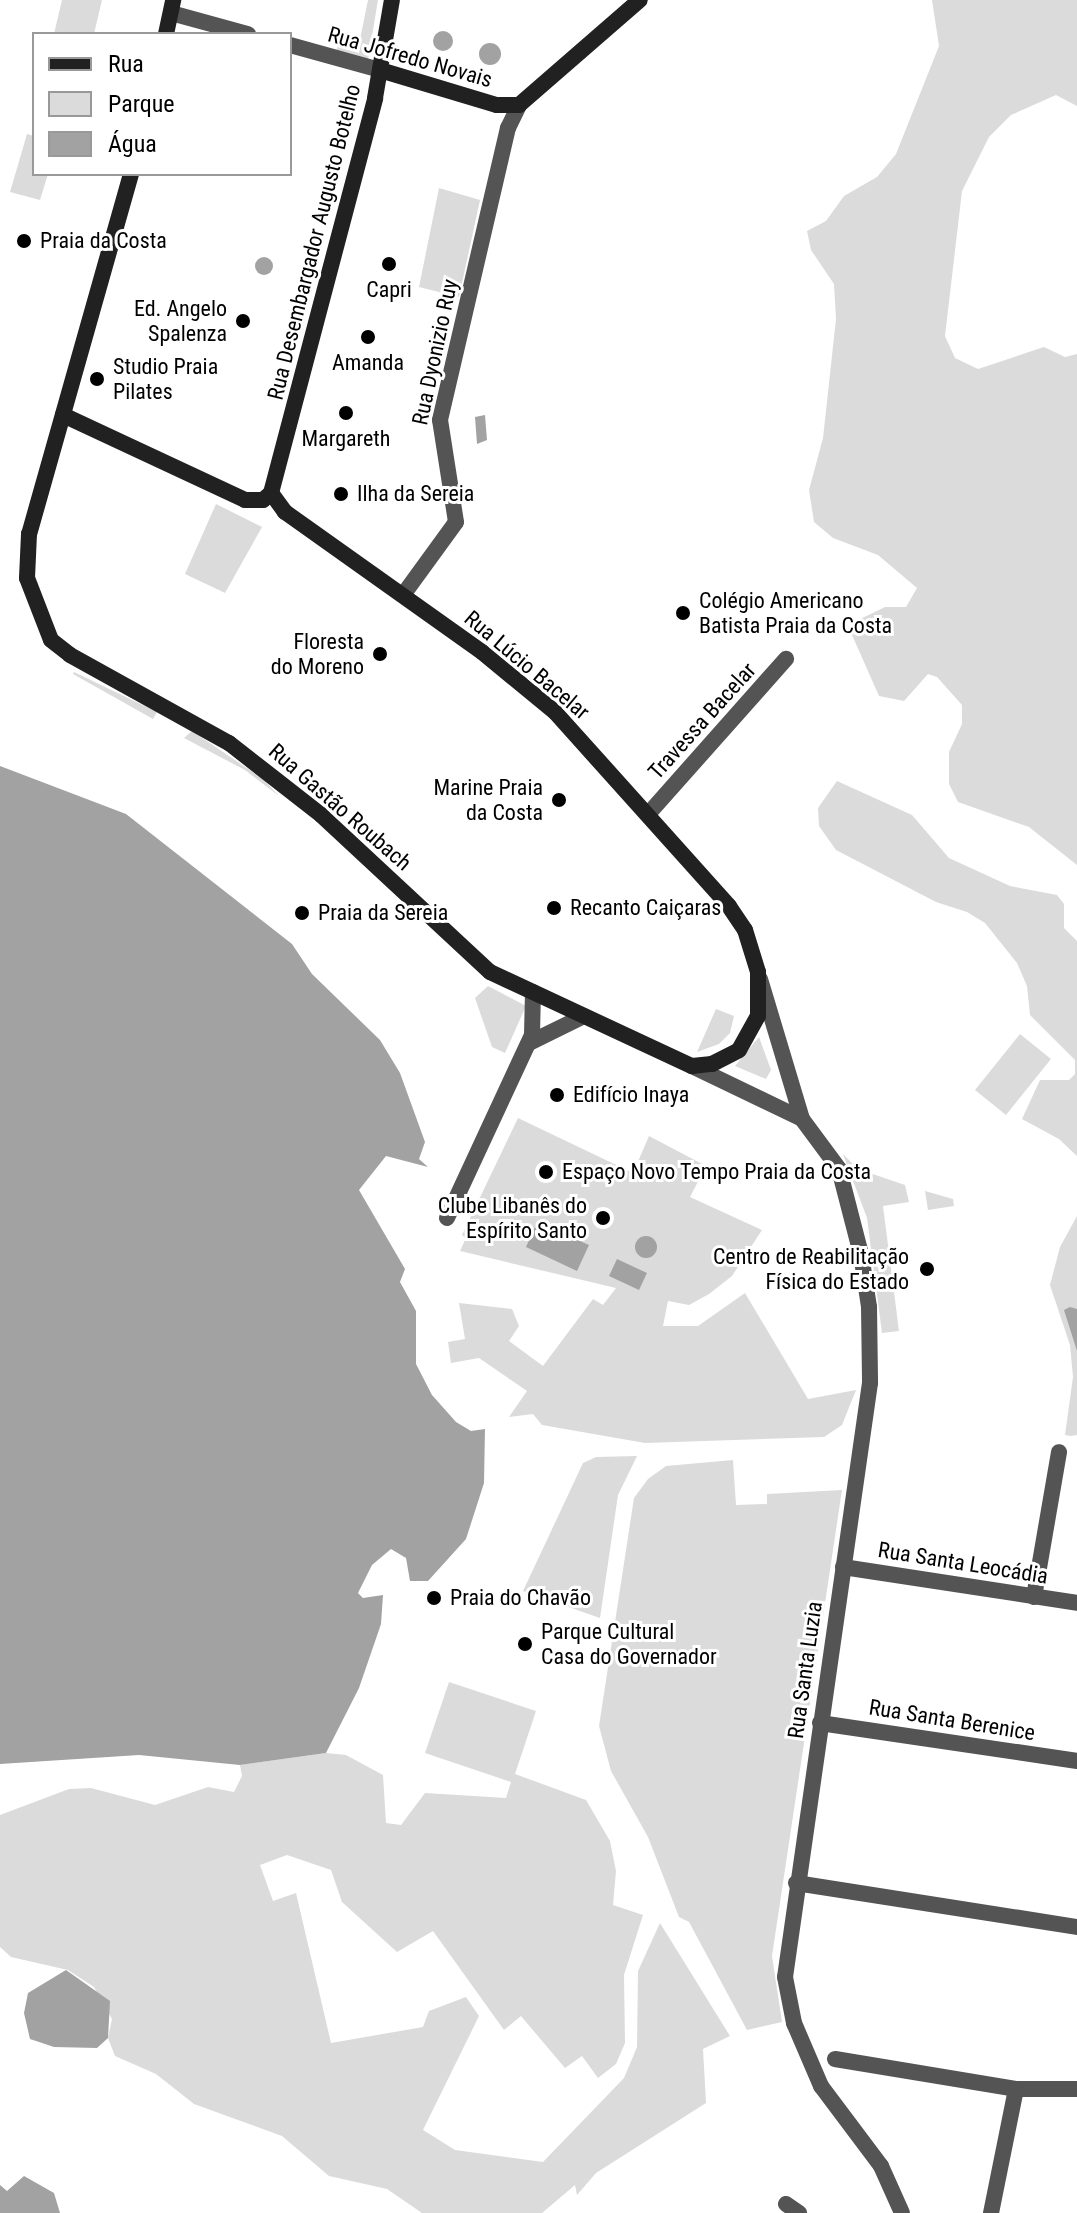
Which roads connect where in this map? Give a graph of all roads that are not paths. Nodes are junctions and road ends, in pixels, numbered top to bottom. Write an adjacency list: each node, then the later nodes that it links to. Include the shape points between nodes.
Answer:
1 (392, 0): 7 (street, Rua Desembargador Augusto Botelho)
2 (640, 0): 8 (street)
3 (172, 6): 4 (street); 5 (street)
4 (166, 32)
5 (243, 32)
6 (292, 46): 7 (street, Rua Jofredo Novais)
7 (380, 70): 8 (street, Rua Jofredo Novais, via 497,105); 11 (street, Rua Desembargador Augusto Botelho)
8 (519, 105): 12 (street, Rua Dyonizio Ruy, via 508,128 440,420 456,522)
9 (130, 176): 10 (street, Rua Gastão Roubach)
10 (63, 415): 11 (street, via 245,500 263,500); 16 (street, Rua Gastão Roubach, via 27,555 32,600 51,640 229,743 357,847 466,954)
11 (271, 493): 12 (street, Rua Lúcio Bacelar, via 285,512)
12 (403, 595): 14 (street, Rua Lúcio Bacelar, via 555,712)
13 (786, 659): 14 (street, Travessa Bacelar)
14 (650, 812): 15 (street, Rua Lúcio Bacelar, via 739,918)
15 (758, 972): 19 (street, via 758,1016 746,1042 722,1061); 20 (street, Rua Lúcio Bacelar)
16 (533, 992): 17 (street, Rua Gastão Roubach); 18 (street, via 536,1017)
17 (584, 1016): 18 (street); 19 (street, Rua Gastão Roubach)
18 (529, 1043): 21 (street)
19 (692, 1066): 20 (street, Rua Gastão Roubach)
20 (802, 1119): 23 (street, Rua Santa Luzia, via 845,1184 869,1307 870,1383)
21 (447, 1218)
22 (1059, 1452): 24 (street)
23 (843, 1567): 24 (street, Rua Santa Leocádia); 26 (street, Rua Santa Luzia)
24 (1034, 1597): 25 (street, Rua Santa Leocádia)
25 (1077, 1603)
26 (820, 1723): 27 (street, Rua Santa Berenice); 28 (street, Rua Santa Luzia)
27 (1077, 1761)
28 (796, 1883): 29 (street); 33 (street, Rua Santa Luzia, via 784,1963 794,2023 826,2096 881,2166)
29 (1077, 1927)
30 (835, 2059): 31 (street)
31 (1016, 2089): 32 (street); 34 (street)
32 (1077, 2089)
33 (902, 2213)
34 (991, 2213)

